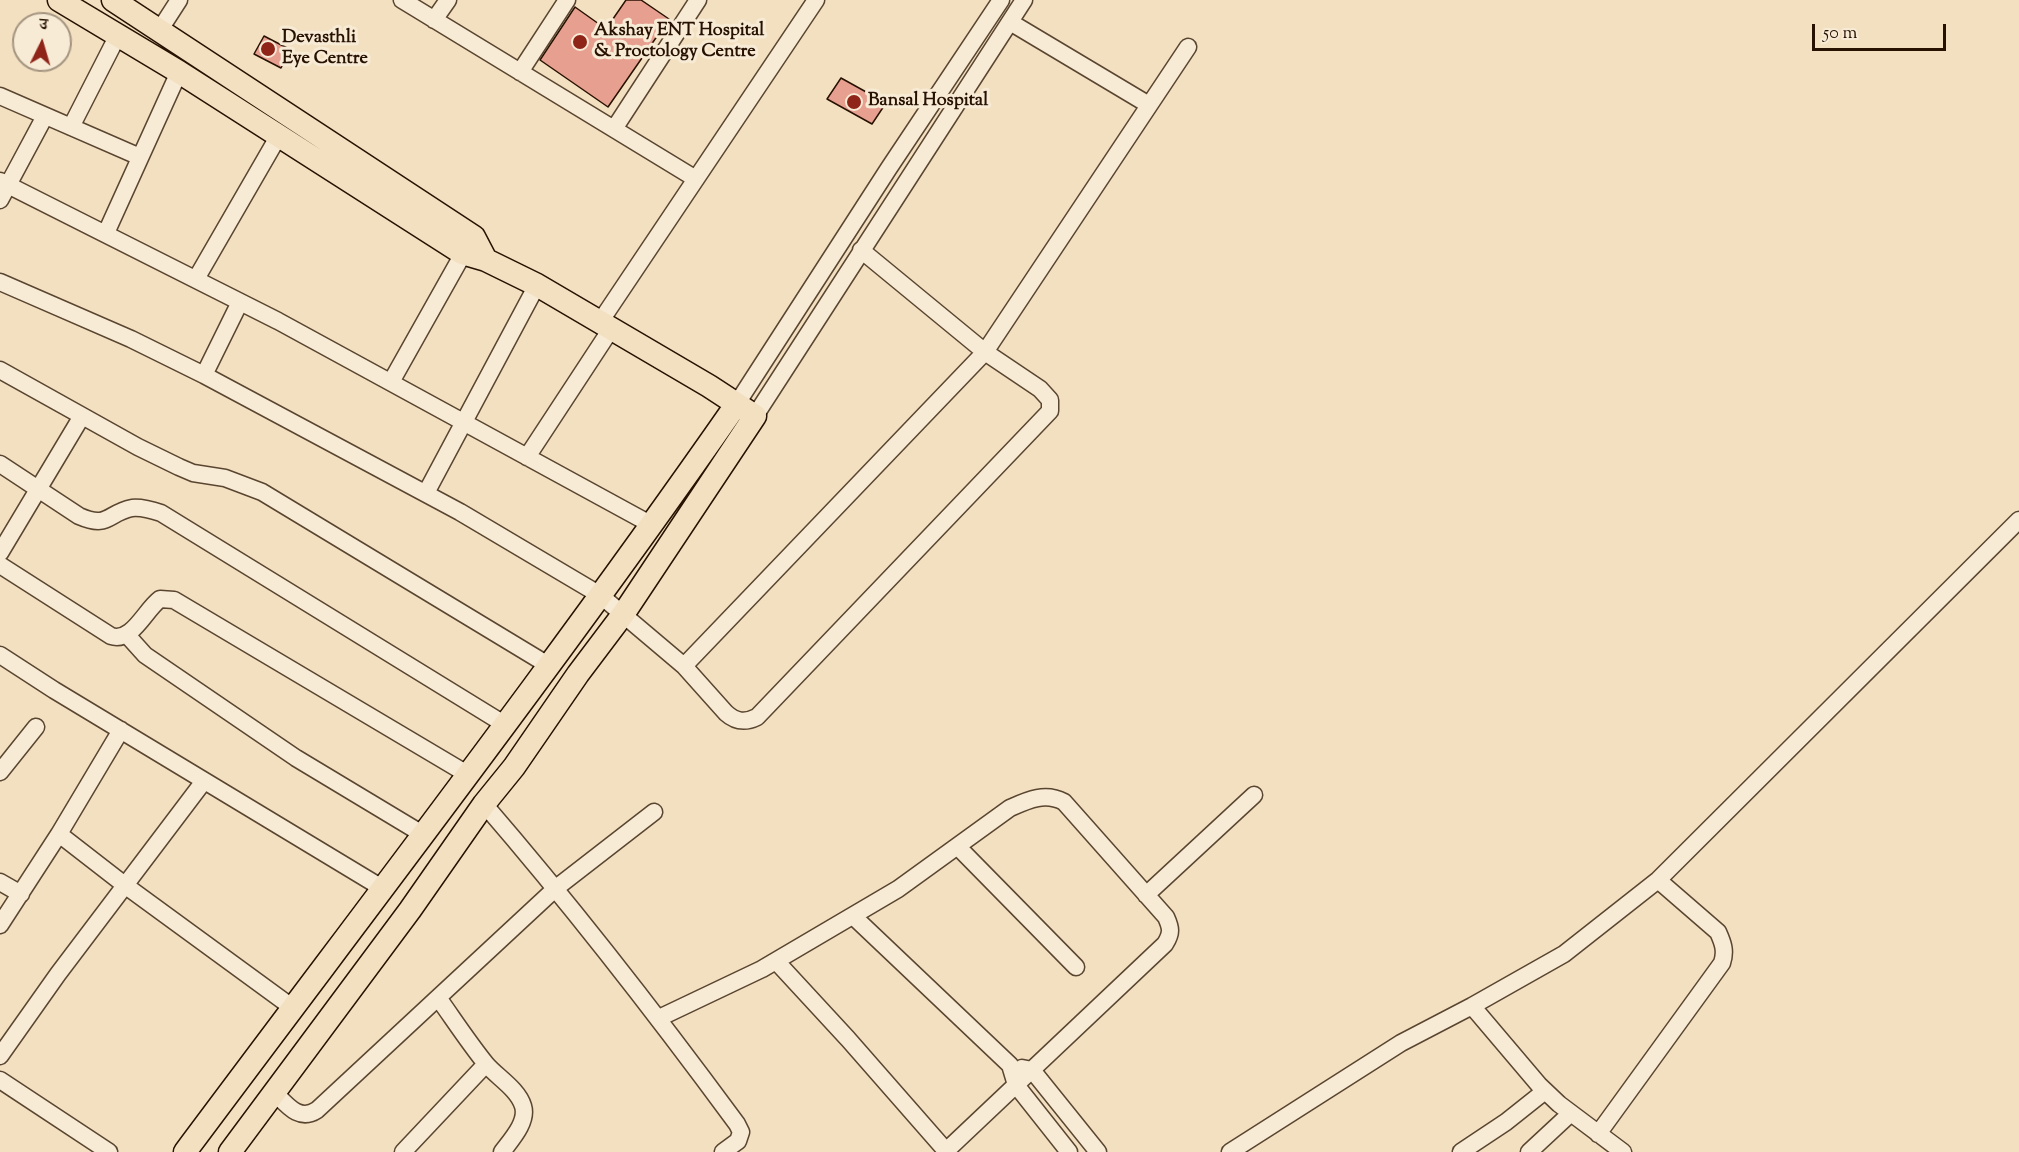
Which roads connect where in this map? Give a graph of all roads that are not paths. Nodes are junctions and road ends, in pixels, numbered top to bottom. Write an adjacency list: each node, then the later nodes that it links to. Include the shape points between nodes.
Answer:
1 (59, 0): 14 (main road)
2 (113, 0): 13 (main road)
3 (179, 0): 13 (street)
4 (402, 0): 11 (street)
5 (447, 0): 11 (street)
6 (567, 0): 17 (street)
7 (698, 0): 22 (street)
8 (816, 0): 25 (street)
9 (1001, 0): 40 (street, via 902,148)
10 (1024, 0): 12 (street)
11 (434, 20): 17 (street)
12 (1010, 22): 19 (street); 30 (street)
13 (159, 30): 29 (main road)
14 (118, 35): 16 (main road); 21 (street)
15 (1188, 47): 19 (street)
16 (179, 72): 23 (main road); 24 (street)
17 (520, 72): 22 (street)
18 (0, 96): 20 (street)
19 (1149, 105): 36 (street)
20 (45, 116): 21 (street); 26 (street)
21 (71, 127): 24 (street)
22 (614, 129): 25 (street)
23 (278, 137): 29 (main road); 31 (street)
24 (140, 157): 28 (street)
25 (696, 179): 35 (street)
26 (5, 182): 27 (street); 28 (street)
27 (0, 200)
28 (106, 233): 31 (street)
29 (468, 245): 33 (main road, via 486,260); 39 (street)
30 (861, 250): 36 (street); 40 (street)
31 (196, 279): 34 (street)
32 (0, 282): 38 (street)
33 (537, 285): 35 (main road); 42 (street)
34 (240, 302): 38 (street); 39 (street)
35 (605, 326): 40 (main road); 43 (street)
36 (986, 352): 56 (street); 56 (street, via 1047,395 1051,405 1047,416 757,717 733,720)
37 (0, 370): 41 (street)
38 (204, 375): 46 (street)
39 (391, 382): 42 (street)
40 (746, 410): 48 (main road); 52 (main road)
41 (82, 416): 45 (street); 55 (street, via 178,467 262,492)
42 (463, 422): 43 (street); 46 (street)
43 (527, 457): 48 (street)
44 (0, 464): 45 (street)
45 (38, 489): 49 (street); 57 (street, via 91,522 103,522 134,508 160,513)
46 (426, 493): 51 (street)
47 (2019, 520): 69 (street)
48 (652, 525): 51 (main road)
49 (0, 553)
50 (0, 565): 53 (street, via 111,636)
51 (600, 595): 52 (street); 55 (main road)
52 (624, 613): 56 (street); 64 (main road)
53 (127, 635): 61 (street, via 156,602 174,600); 67 (street, via 145,655 287,752)
54 (0, 655): 59 (street)
55 (548, 665): 57 (main road)
56 (684, 666)
57 (504, 724): 61 (main road)
58 (36, 727): 60 (street)
59 (121, 730): 62 (street); 66 (street)
60 (0, 772)
61 (467, 774): 67 (main road)
62 (204, 781): 71 (street); 72 (street)
63 (1254, 795): 75 (street)
64 (484, 804): 73 (street); 91 (main road)
65 (654, 812): 73 (street)
66 (59, 834): 71 (street); 74 (street)
67 (424, 835): 72 (main road)
68 (958, 847): 75 (street, via 1010,808 1030,799 1055,797 1064,802); 76 (street); 79 (street)
69 (1658, 880): 81 (street, via 1564,954); 93 (street, via 1718,933 1724,955)
70 (0, 882): 74 (street)
71 (126, 886): 82 (street); 84 (street)
72 (382, 888): 82 (main road)
73 (556, 888): 80 (street); 83 (street)
74 (21, 894): 77 (street)
75 (1146, 895): 87 (street, via 1166,917 1171,929 1165,944)
76 (853, 916): 78 (street); 86 (street)
77 (0, 926)
78 (776, 961): 83 (street); 100 (street)
79 (1076, 967)
80 (439, 999): 85 (street); 91 (street, via 312,1114 294,1112)
81 (1472, 1006): 90 (street); 103 (street, via 1401,1043)
82 (293, 1008): 95 (main road)
83 (655, 1013): 99 (street, via 739,1128 738,1141)
84 (0, 1056)
85 (486, 1064): 97 (street); 98 (street, via 523,1106 519,1127)
86 (1010, 1065): 87 (street); 89 (street)
87 (1032, 1070): 89 (street); 102 (street)
88 (0, 1080): 94 (street)
89 (1016, 1085): 100 (street); 101 (street)
90 (1545, 1091): 92 (street); 104 (street)
91 (274, 1092): 96 (main road)
92 (1571, 1113): 93 (street); 105 (street)
93 (1599, 1134): 106 (street)
94 (109, 1152)
95 (185, 1152)
96 (230, 1152)
97 (403, 1152)
98 (502, 1152)
99 (723, 1152)
100 (947, 1152)
101 (1068, 1152)
102 (1098, 1152)
103 (1230, 1152)
104 (1461, 1152)
105 (1528, 1152)
106 (1623, 1152)

